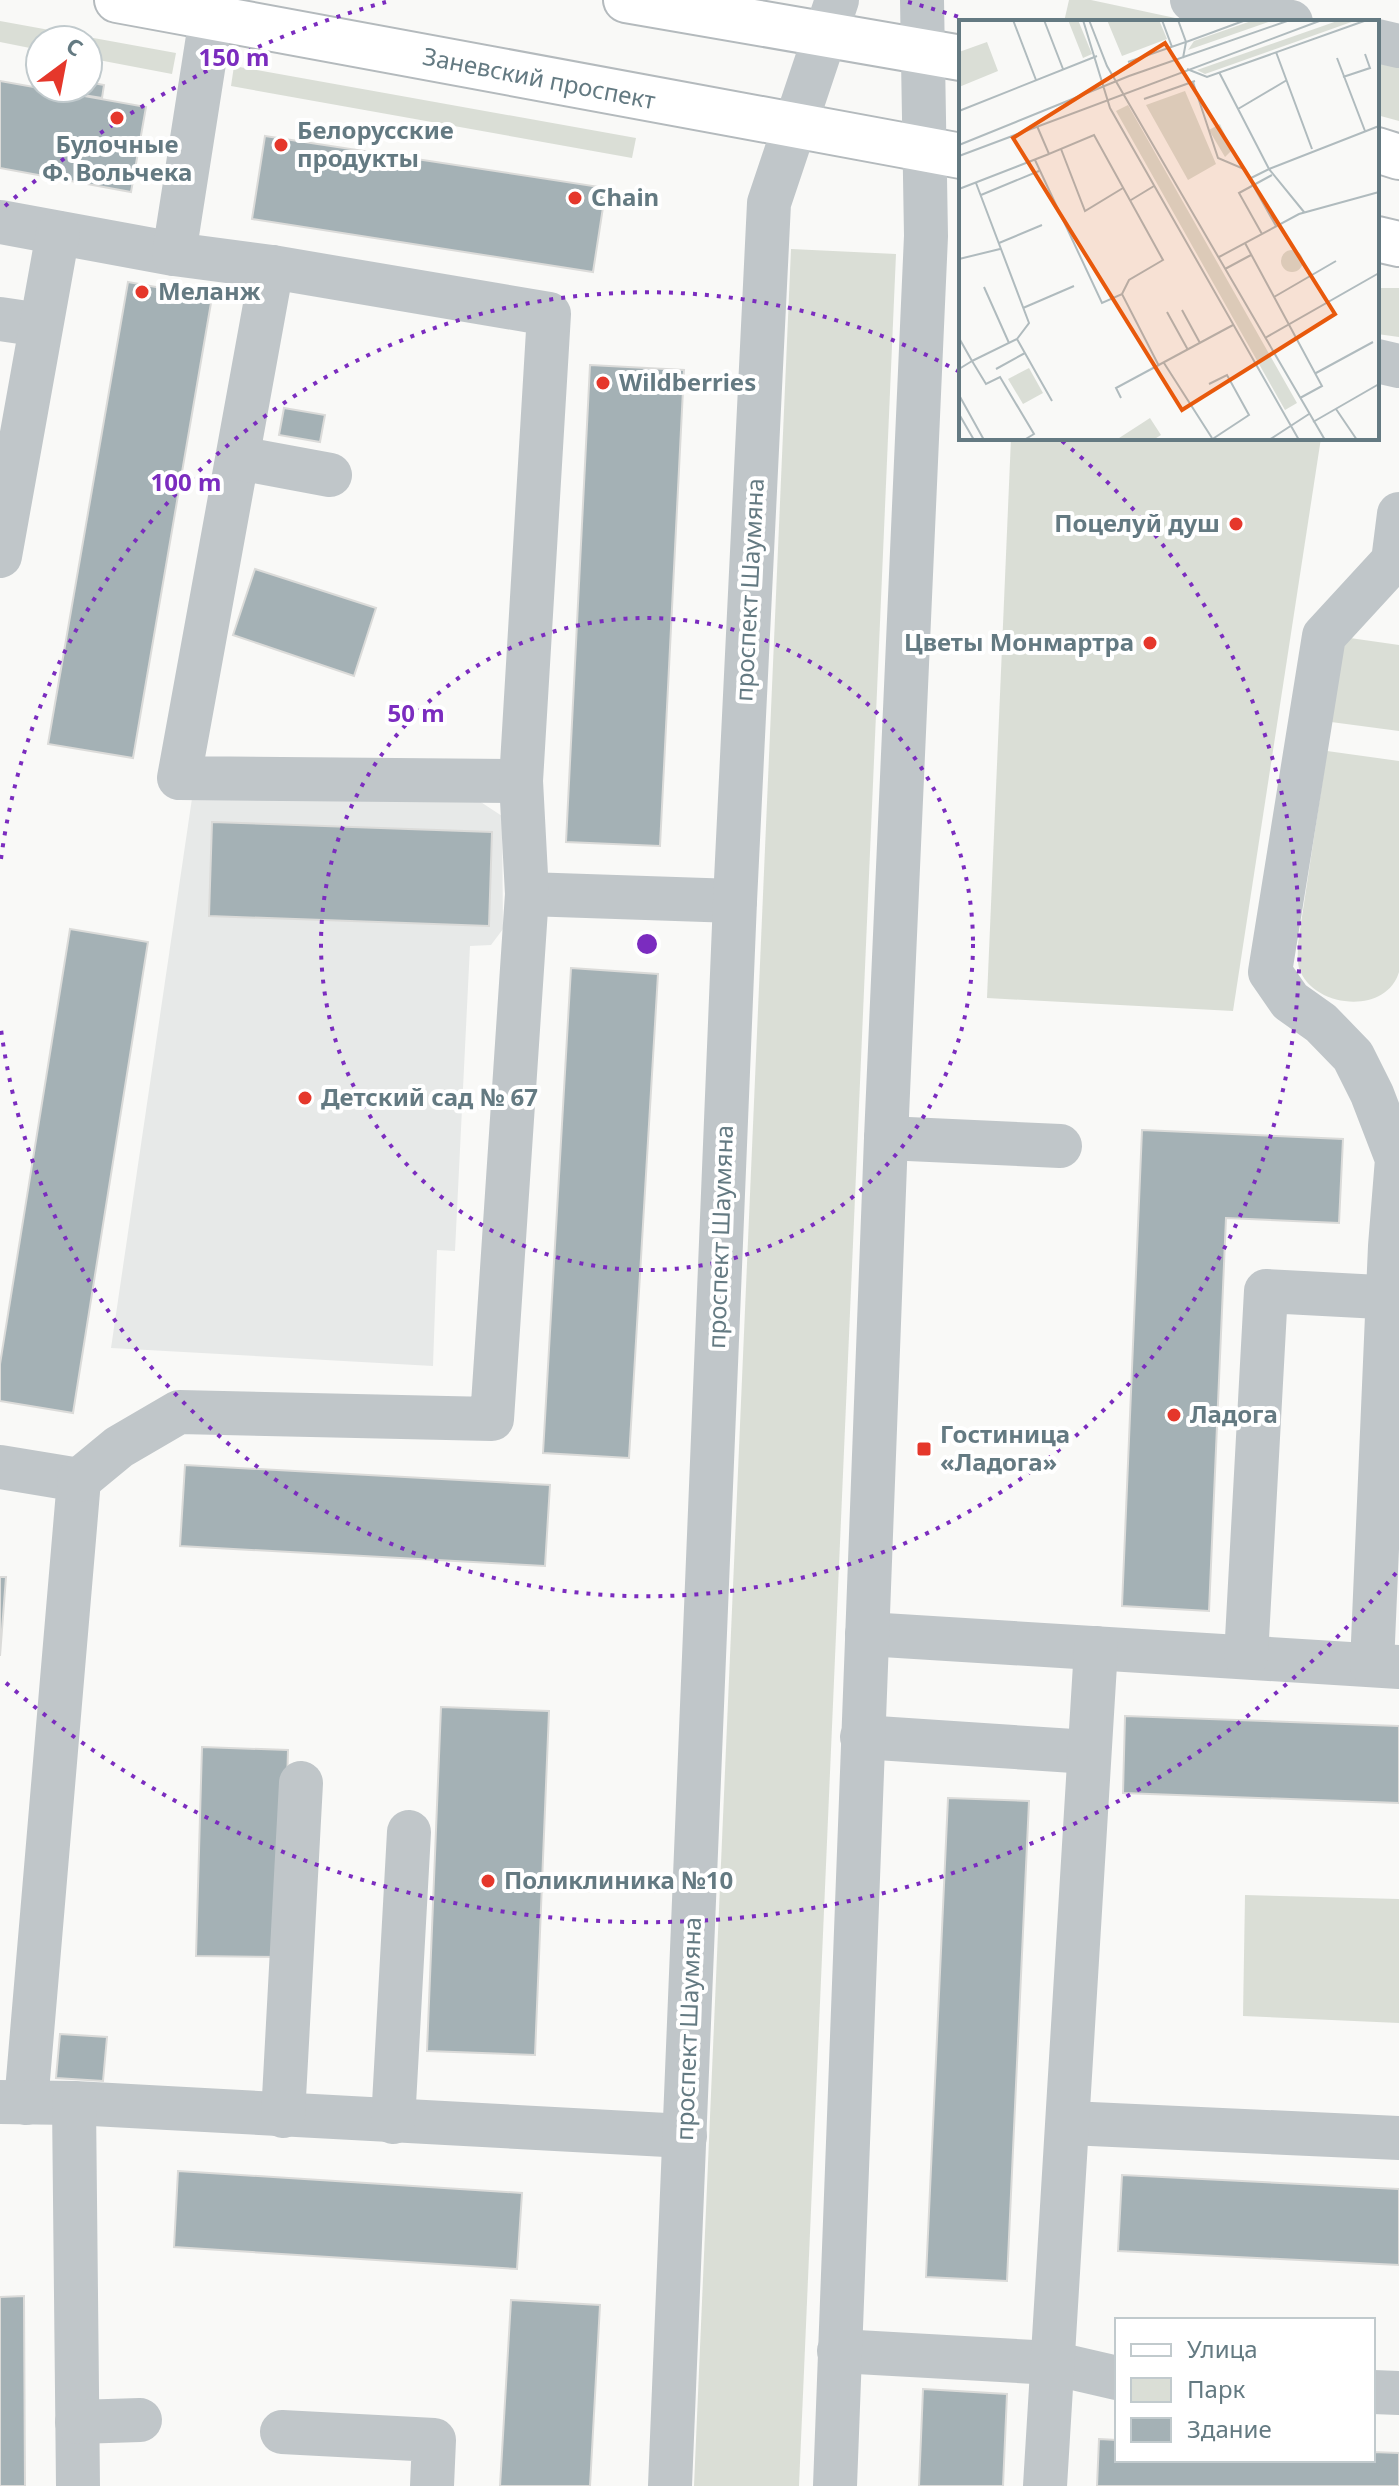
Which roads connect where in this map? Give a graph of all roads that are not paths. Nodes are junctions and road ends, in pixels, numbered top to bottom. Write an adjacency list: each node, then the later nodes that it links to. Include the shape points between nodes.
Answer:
1 (117, 0): 6 (main road, Заневский проспект)
2 (626, 0): 5 (main road)
3 (922, 0): 10 (street)
4 (1192, 0): 7 (street)
5 (831, 17): 10 (main road); 11 (street, проспект Шаумяна)
6 (211, 18): 11 (main road, Заневский проспект); 19 (street)
7 (1282, 20)
8 (1379, 41): 9 (street)
9 (1399, 46)
10 (942, 55): 13 (street)
11 (795, 127): 13 (main road, Заневский проспект); 30 (street, проспект Шаумяна, via 769,203)
12 (1379, 151): 14 (main road)
13 (943, 153): 31 (street, via 925,252)
14 (1399, 157)
15 (0, 222): 16 (street)
16 (58, 233): 19 (street); 21 (street)
17 (1379, 239): 18 (main road)
18 (1399, 244)
19 (174, 254): 20 (street)
20 (272, 267): 24 (street); 28 (street, via 549,314)
21 (21, 322): 27 (street)
22 (1379, 361): 23 (street)
23 (1399, 366)
24 (238, 458): 25 (street); 28 (street, via 179,778)
25 (330, 475)
26 (1399, 514): 33 (street, via 1393,561 1324,636 1270,972 1290,1001 1353,1056 1372,1094 1397,1159)
27 (0, 556)
28 (521, 781): 29 (street)
29 (527, 894): 30 (street); 36 (street, via 492,1419 179,1412 119,1447)
30 (735, 901): 50 (street, проспект Шаумяна)
31 (886, 1138): 32 (street); 37 (street)
32 (1060, 1146)
33 (1395, 1247): 34 (street)
34 (1394, 1298): 39 (street, via 1266,1291); 40 (street)
35 (0, 1467): 36 (street)
36 (79, 1480): 45 (street)
37 (867, 1634): 38 (street); 41 (street)
38 (1096, 1648): 39 (street); 42 (street)
39 (1246, 1657): 40 (street)
40 (1386, 1666)
41 (862, 1737): 42 (street); 52 (street)
42 (1089, 1752): 49 (street)
43 (301, 1783): 47 (street)
44 (409, 1832): 48 (street)
45 (13, 2103): 46 (street)
46 (74, 2103): 47 (street); 58 (street)
47 (283, 2116): 48 (street)
48 (393, 2122): 50 (street)
49 (1069, 2123): 51 (street); 53 (street)
50 (685, 2136): 62 (street, проспект Шаумяна)
51 (1399, 2138)
52 (839, 2351): 53 (street); 63 (street)
53 (1052, 2363): 54 (street); 64 (street)
54 (1115, 2378)
55 (1375, 2392): 56 (street)
56 (1399, 2393)
57 (140, 2420): 58 (street)
58 (77, 2422): 60 (street)
59 (282, 2432): 61 (street, via 434,2440)
60 (78, 2486)
61 (432, 2486)
62 (670, 2486)
63 (835, 2486)
64 (1045, 2486)

